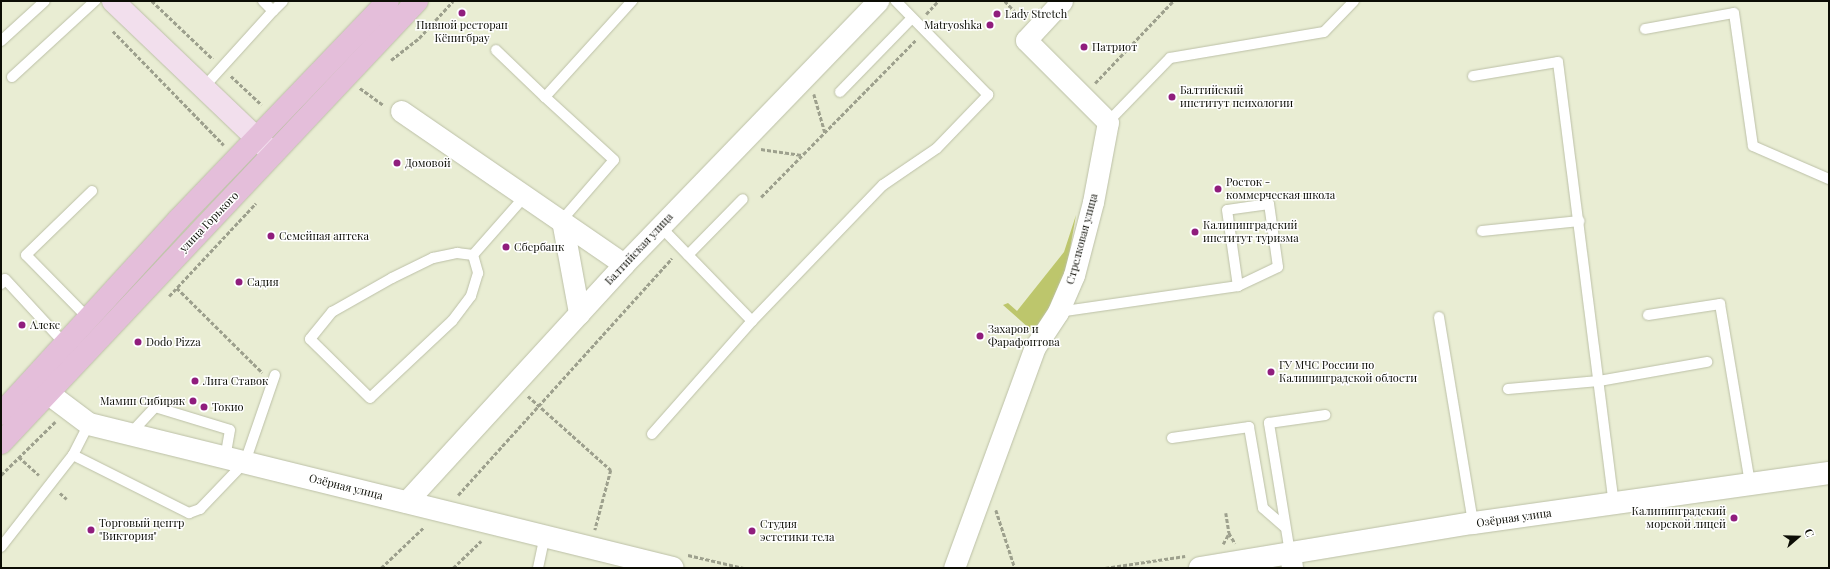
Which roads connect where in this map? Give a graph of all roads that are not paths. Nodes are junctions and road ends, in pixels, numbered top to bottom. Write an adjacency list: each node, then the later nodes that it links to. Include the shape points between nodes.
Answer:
1 (45, 1): 16 (lane)
2 (95, 1): 19 (lane)
3 (113, 1): 20 (main road)
4 (263, 1): 13 (lane)
5 (283, 1): 13 (lane)
6 (388, 1): 25 (main road, улица Горького)
7 (417, 1): 26 (main road, улица Горького)
8 (632, 1): 22 (lane)
9 (878, 1): 33 (street, Балтийская улица)
10 (896, 1): 14 (lane)
11 (1062, 1): 24 (street, via 1026,40)
12 (1354, 1): 24 (lane, via 1324,32 1170,58)
13 (273, 11): 20 (lane)
14 (911, 19): 21 (lane); 45 (lane, via 988,95 937,148 883,185)
15 (1645, 29): 27 (lane, via 1734,13 1753,146)
16 (1, 41)
17 (496, 50): 22 (lane)
18 (1473, 76): 32 (lane, via 1558,62)
19 (12, 77)
20 (204, 88): 25 (main road)
21 (840, 92)
22 (544, 96): 31 (lane, via 614,160)
23 (400, 111): 29 (street)
24 (1108, 122): 40 (street, Стрелковая улица, via 1084,239)
25 (257, 140): 26 (main road); 44 (main road, улица Горького)
26 (273, 154): 50 (main road, улица Горького)
27 (1829, 179)
28 (92, 191): 44 (lane, via 26,255)
29 (525, 196): 31 (street); 35 (lane)
30 (743, 199): 36 (lane)
31 (562, 220): 37 (street); 41 (street)
32 (1579, 221): 34 (lane); 49 (lane)
33 (660, 226): 36 (lane); 37 (street, Балтийская улица)
34 (1482, 231)
35 (473, 255): 35 (lane, via 478,273 471,296 452,321 370,398 310,339 332,312 392,278 433,258 457,253)
36 (688, 255): 45 (lane)
37 (624, 264): 41 (street, Балтийская улица)
38 (1, 284): 46 (lane, via 5,280)
39 (1238, 286): 39 (lane, via 1278,267 1269,204 1227,210); 40 (lane)
40 (1058, 312): 72 (street, Стрелковая улица, via 1035,346)
41 (579, 313): 63 (street, Балтийская улица)
42 (1648, 315): 62 (lane, via 1720,304)
43 (1439, 317): 65 (lane)
44 (88, 318): 46 (main road, улица Горького)
45 (752, 321): 56 (lane)
46 (65, 344): 50 (main road, улица Горького)
47 (1707, 362): 49 (lane)
48 (274, 378): 60 (lane)
49 (1599, 381): 51 (lane); 64 (lane)
50 (40, 388): 52 (main road, улица Горького); 54 (street, Озёрная улица); 58 (main road, улица Горького)
51 (1508, 389)
52 (1, 414)
53 (1325, 416): 66 (lane, via 1268,423)
54 (89, 424): 55 (street, Озёрная улица); 59 (lane)
55 (130, 434): 60 (street, Озёрная улица); 60 (lane, via 155,407 230,430)
56 (652, 434)
57 (1172, 438): 66 (lane, via 1249,427 1263,508)
58 (1, 443)
59 (73, 455): 60 (lane, via 189,513 200,509); 68 (lane)
60 (235, 460): 63 (street, Озёрная улица)
61 (1829, 473): 62 (street, Озёрная улица)
62 (1750, 484): 64 (street, Озёрная улица)
63 (406, 502): 67 (street, Озёрная улица)
64 (1614, 504): 65 (street, Озёрная улица)
65 (1473, 523): 69 (street, Озёрная улица)
66 (1284, 526): 69 (lane)
67 (545, 536): 70 (lane); 71 (street, Озёрная улица)
68 (1, 547)
69 (1291, 560): 73 (street, Озёрная улица)
70 (538, 568)
71 (673, 568)
72 (954, 568)
73 (1200, 568)

